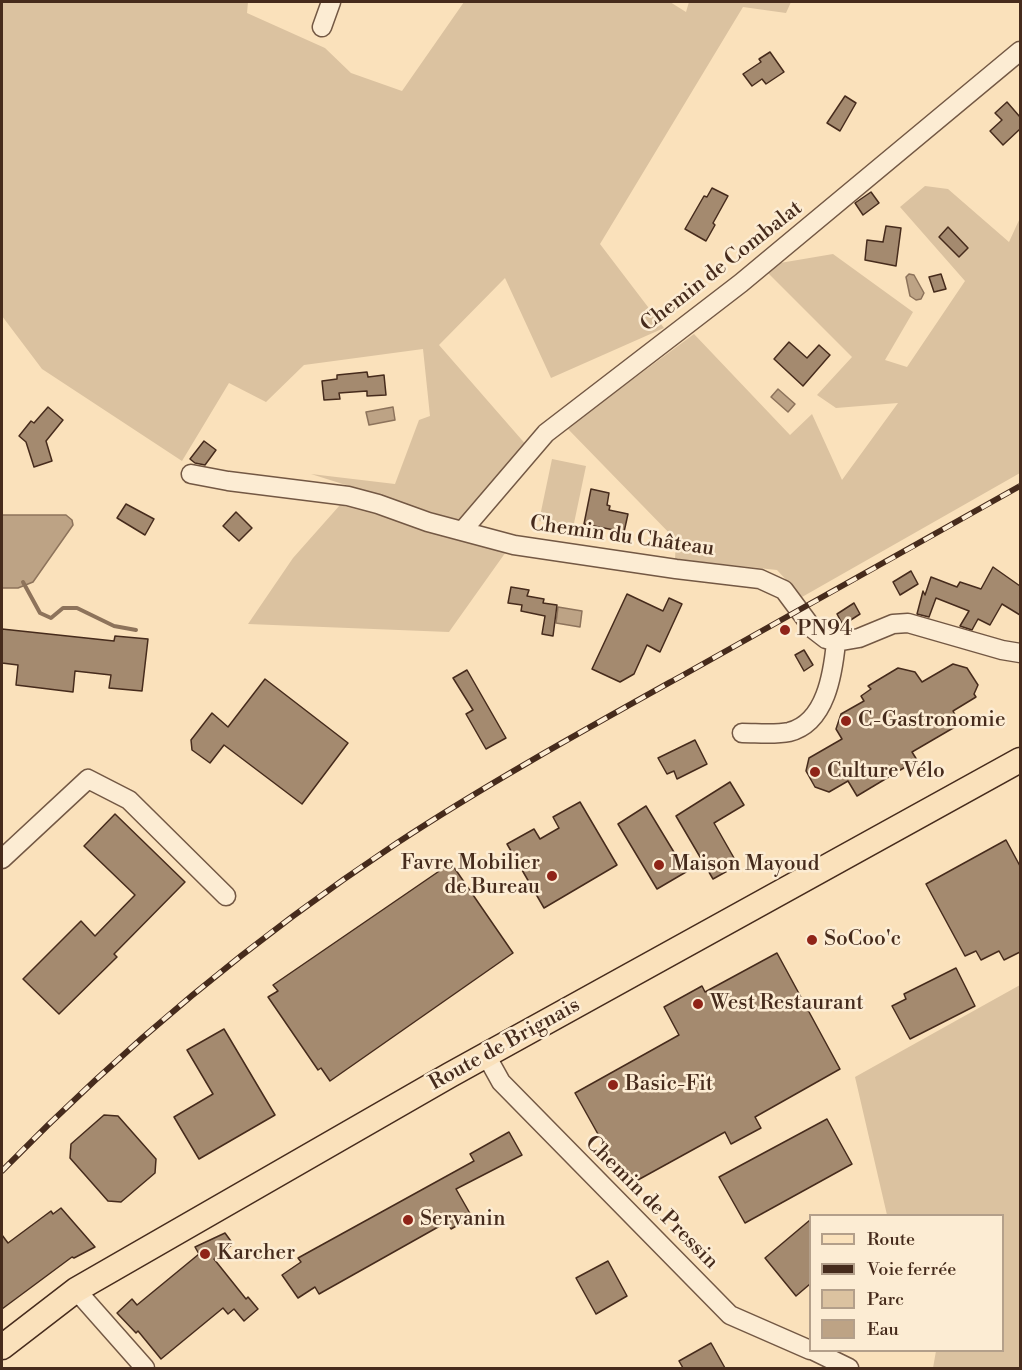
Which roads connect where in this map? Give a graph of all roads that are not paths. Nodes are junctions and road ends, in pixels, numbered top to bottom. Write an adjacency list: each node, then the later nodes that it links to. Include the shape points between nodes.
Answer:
1 (331, 2): 2 (street)
2 (322, 27)
3 (1020, 51): 5 (street, Chemin de Combalat, via 741,283 546,433)
4 (191, 474): 5 (street, Chemin du Château, via 348,496)
5 (463, 530): 6 (street, Chemin du Château, via 514,545 760,579 784,590 813,629)
6 (836, 642): 7 (street, via 908,623); 8 (street, via 827,691 807,724 790,732)
7 (1020, 653)
8 (742, 733)
9 (1020, 760): 12 (main road, Route de Brignais)
10 (2, 859): 11 (street, via 88,779 129,800)
11 (226, 896)
12 (486, 1055): 13 (main road, Route de Brignais); 15 (street, Chemin de Pressin, via 501,1082 730,1315)
13 (76, 1290): 14 (main road, Route de Brignais); 17 (street)
14 (2, 1347)
15 (809, 1349)
16 (815, 1352): 18 (street, Chemin de Pressin)
17 (145, 1368)
18 (849, 1368)

